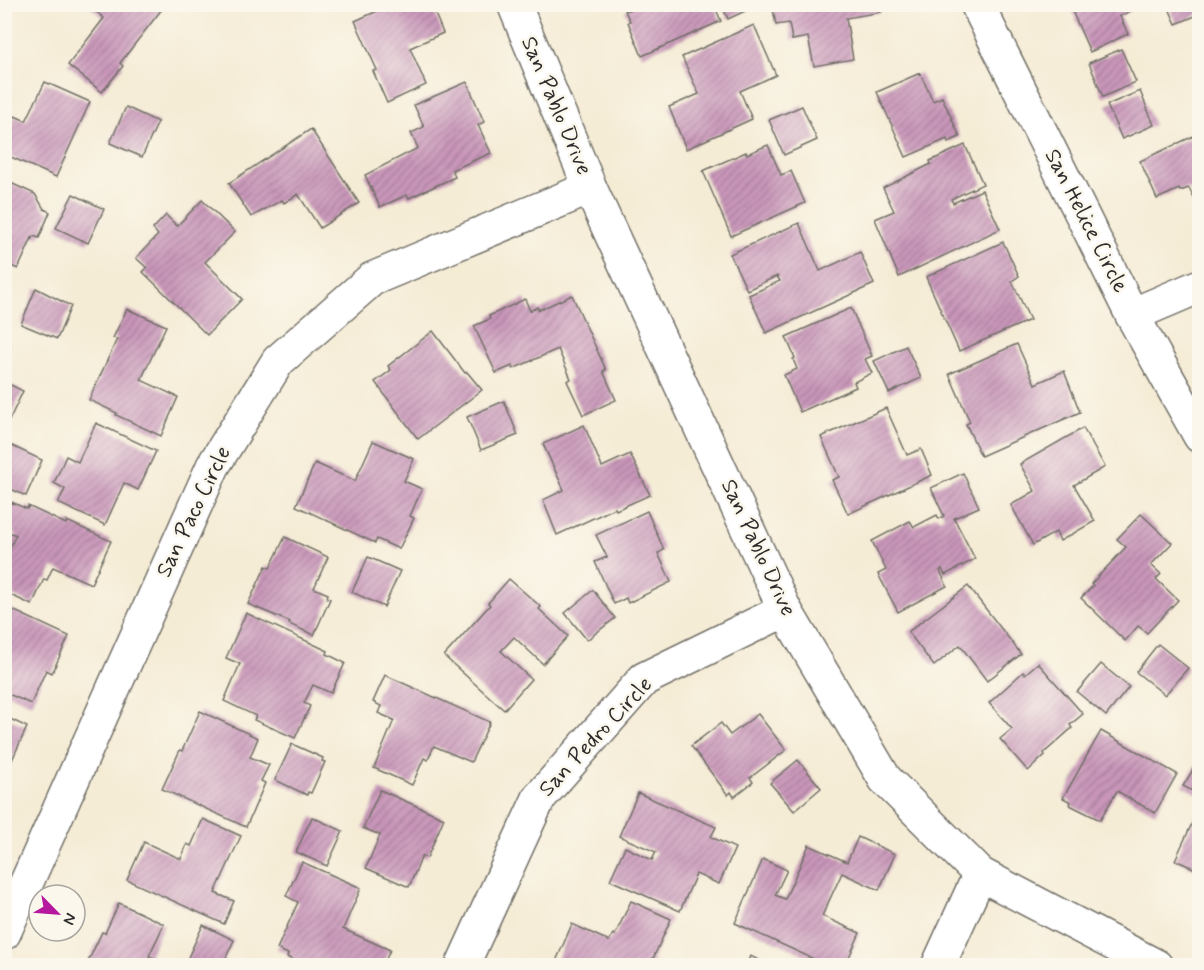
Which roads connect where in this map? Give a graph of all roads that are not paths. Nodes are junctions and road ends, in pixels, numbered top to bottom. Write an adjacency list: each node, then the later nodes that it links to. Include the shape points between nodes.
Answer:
1 (514, 4): 3 (street, San Pablo Drive)
2 (977, 4): 5 (street, San Helice Circle)
3 (590, 188): 7 (street, San Pablo Drive); 9 (street, San Paco Circle, via 372,279 278,361 213,466)
4 (1200, 286): 5 (street)
5 (1132, 315): 6 (street, San Helice Circle)
6 (1200, 436)
7 (785, 609): 8 (street, San Pablo Drive, via 885,779); 10 (street, San Pedro Circle, via 644,679 539,798)
8 (980, 874): 11 (street); 12 (street, San Pablo Drive)
9 (4, 933)
10 (462, 966)
11 (938, 966)
12 (1156, 966)

